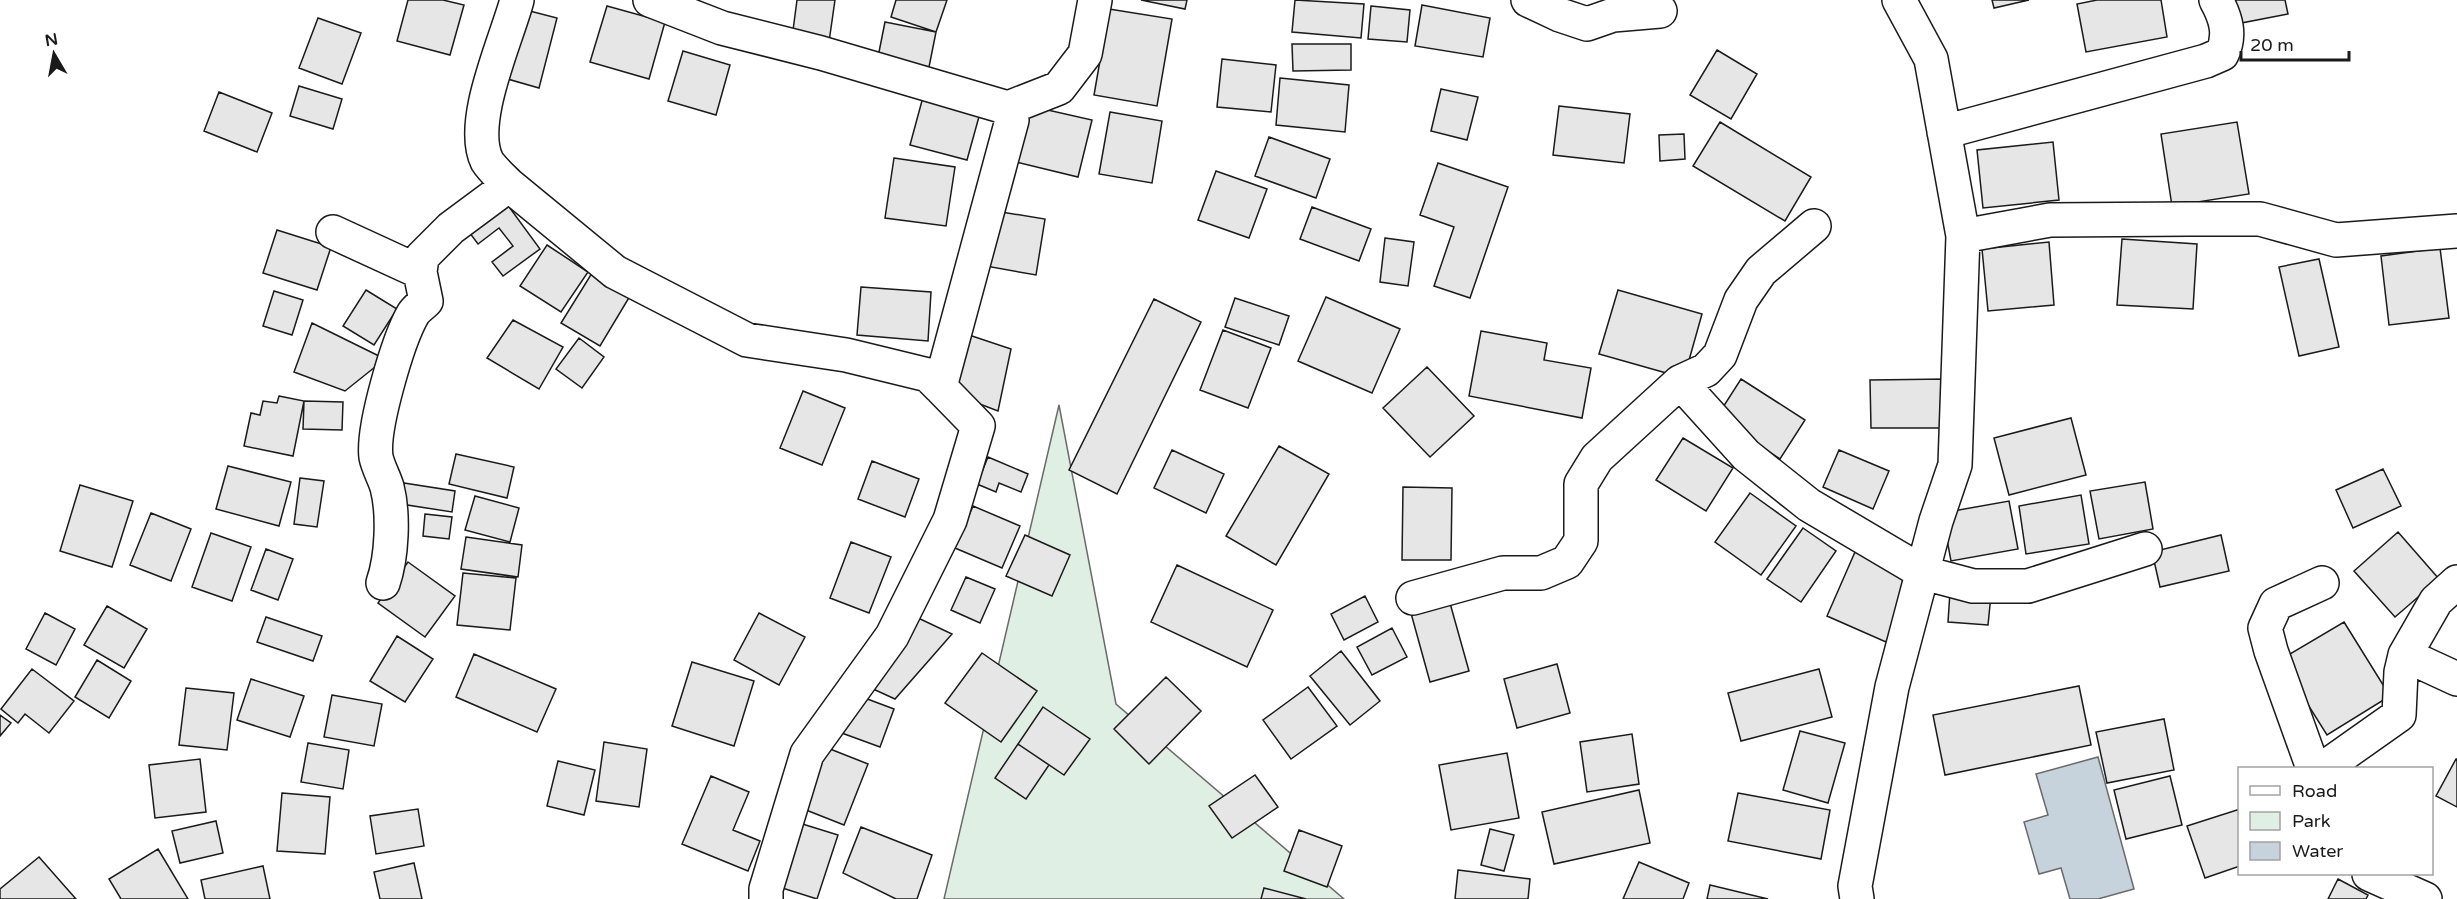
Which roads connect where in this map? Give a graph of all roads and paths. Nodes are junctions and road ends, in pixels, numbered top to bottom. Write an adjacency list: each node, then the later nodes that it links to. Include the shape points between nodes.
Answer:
1 (517, 0): 10 (street, via 486,102 481,134 488,161)
2 (650, 0): 8 (street, via 722,28)
3 (1095, 0): 8 (street, via 1085,54 1059,88)
4 (1528, 0): 7 (street, via 1587,24 1613,15)
5 (1899, 0): 9 (street, via 1931,59)
6 (2216, 0): 9 (street, via 2227,25 2227,44 2222,54)
7 (1660, 11)
8 (1008, 108): 17 (street, via 1012,120)
9 (1944, 132): 14 (street)
10 (509, 185): 15 (street, via 451,228 422,257); 17 (street, via 615,272 747,340 846,355 928,375)
11 (1814, 226): 16 (street, via 1761,271 1741,300 1720,355 1706,370)
12 (2457, 231): 14 (street, via 2336,240 2260,219 2049,220)
13 (333, 232): 15 (street)
14 (1963, 236): 19 (street, via 1955,465)
15 (420, 272): 21 (street, via 426,301 414,314 401,345 379,424 376,456 388,489 390,534 390,563)
16 (1680, 381): 19 (street, via 1746,455 1791,491); 23 (street, via 1596,458 1581,484 1581,541 1567,562 1541,573 1503,573)
17 (940, 387): 29 (street, via 978,426 950,520 892,636 807,754)
18 (2145, 549): 19 (street, via 2028,586 1973,586)
19 (1924, 573): 30 (street, via 1893,687 1855,885)
20 (2457, 582): 24 (street, via 2436,601)
21 (383, 583)
22 (2322, 583): 26 (street, via 2276,604 2265,628)
23 (1413, 598)
24 (2405, 655): 25 (street); 27 (street, via 2399,715)
25 (2457, 679)
26 (2313, 767)
27 (2325, 767)
28 (2373, 875): 31 (street)
29 (766, 899)
30 (1857, 899)
31 (2425, 899)

